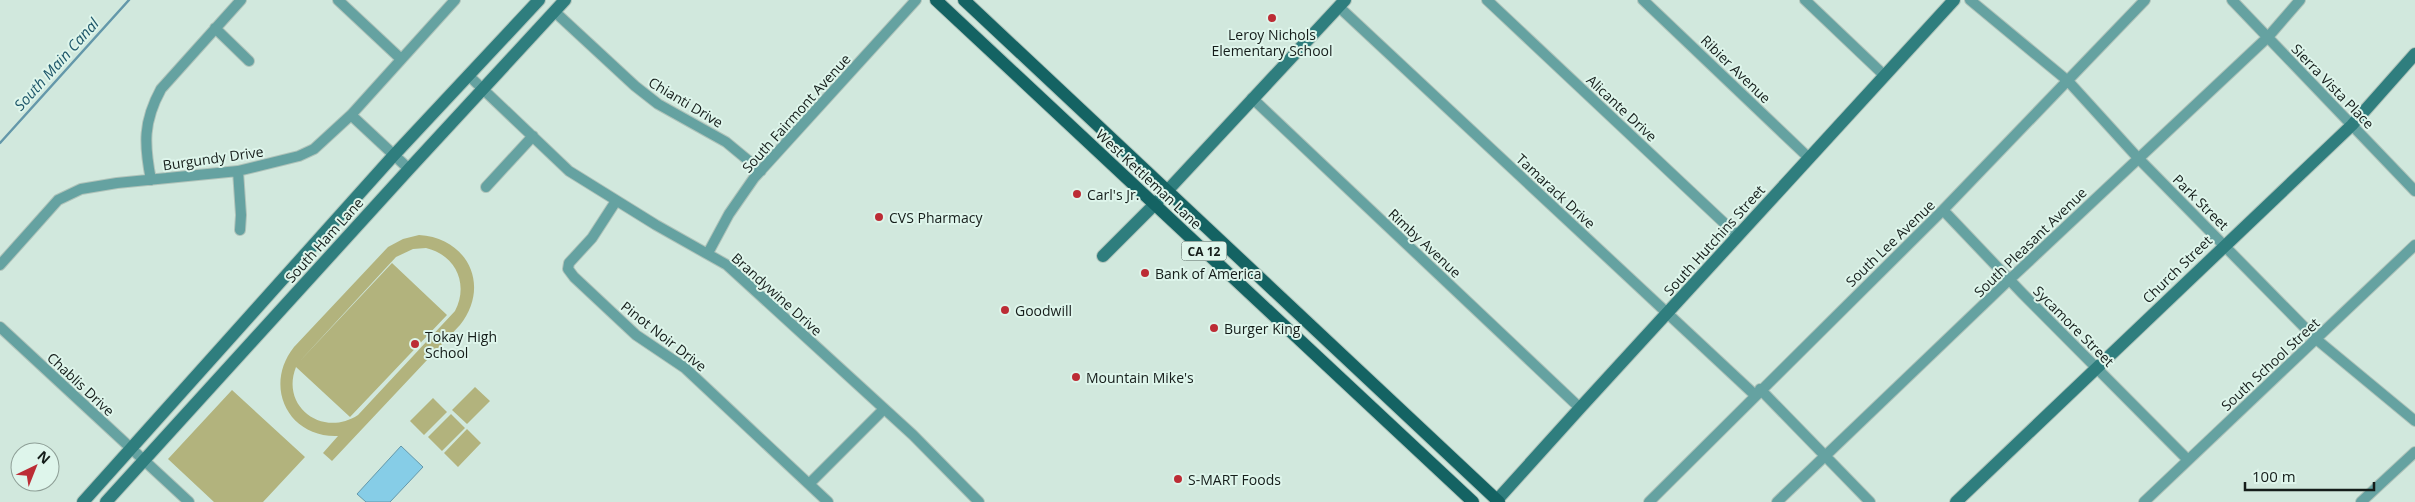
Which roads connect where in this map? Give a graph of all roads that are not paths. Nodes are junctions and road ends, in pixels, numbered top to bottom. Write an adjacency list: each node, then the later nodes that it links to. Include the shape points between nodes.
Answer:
1 (241, 0): 19 (street)
2 (338, 0): 22 (street)
3 (455, 0): 22 (street, Burgundy Drive)
4 (539, 0): 24 (main road, South Ham Lane)
5 (566, 0): 18 (main road, South Ham Lane)
6 (916, 0): 37 (street, South Fairmont Avenue)
7 (936, 0): 43 (main road, West Kettleman Lane / CA 12)
8 (964, 0): 40 (main road, West Kettleman Lane / CA 12)
9 (1487, 0): 46 (street, Alicante Drive)
10 (1643, 0): 33 (street, Ribier Avenue)
11 (1805, 0): 25 (street)
12 (1954, 0): 25 (main road, South Hutchins Street)
13 (1970, 0): 26 (street, Park Street)
14 (2145, 0): 26 (street, South Lee Avenue)
15 (2232, 0): 20 (street, Sierra Vista Place)
16 (2300, 0): 20 (street, South Pleasant Avenue)
17 (1342, 4): 28 (main road); 53 (street, Tamarack Drive)
18 (555, 12): 27 (main road, South Ham Lane); 37 (street, Chianti Drive, via 658,104 726,142)
19 (215, 28): 23 (street); 38 (street, via 161,89 153,104 146,136)
20 (2268, 37): 30 (street, Sierra Vista Place); 34 (street, South Pleasant Avenue)
21 (2415, 54): 30 (main road, Church Street)
22 (401, 59): 29 (street, Burgundy Drive)
23 (249, 61)
24 (468, 75): 27 (street, Brandywine Drive); 32 (main road, South Ham Lane)
25 (1885, 76): 33 (main road, South Hutchins Street)
26 (2068, 81): 34 (street, Park Street); 44 (street, South Lee Avenue)
27 (483, 89): 31 (street, Brandywine Drive); 35 (main road, South Ham Lane)
28 (1252, 98): 40 (main road); 60 (street, Rimby Avenue)
29 (351, 114): 32 (street); 36 (street, Burgundy Drive, via 314,148 300,156)
30 (2352, 125): 41 (street, Sierra Vista Place); 47 (main road, Church Street)
31 (533, 136): 39 (street); 42 (street, Brandywine Drive, via 569,171)
32 (394, 156): 35 (street); 63 (main road, South Ham Lane)
33 (1809, 158): 46 (main road, South Hutchins Street)
34 (2138, 158): 47 (street, Park Street); 52 (street, South Pleasant Avenue)
35 (409, 168): 66 (main road, South Ham Lane)
36 (238, 171): 38 (street, Burgundy Drive); 45 (street)
37 (761, 171): 49 (street, South Fairmont Avenue, via 729,214)
38 (151, 180): 51 (street, Burgundy Drive, via 70,193 58,200)
39 (486, 187)
40 (1166, 190): 43 (main road); 58 (main road, West Kettleman Lane / CA 12)
41 (2415, 191)
42 (616, 201): 49 (street, Brandywine Drive); 68 (street, Pinot Noir Drive, via 592,238 569,263 568,269 636,335 685,368)
43 (1154, 205): 50 (main road); 57 (main road, West Kettleman Lane / CA 12)
44 (1944, 210): 52 (street, Sycamore Street); 59 (street, South Lee Avenue)
45 (240, 230)
46 (1738, 236): 53 (main road, South Hutchins Street)
47 (2224, 245): 55 (street, Park Street); 56 (main road, Church Street)
48 (2415, 245): 55 (street, South School Street)
49 (708, 253): 61 (street, Brandywine Drive, via 727,265)
50 (1103, 256)
51 (0, 265)
52 (2010, 280): 56 (street, Sycamore Street); 65 (street, South Pleasant Avenue)
53 (1667, 314): 59 (street, Tamarack Drive); 60 (main road, South Hutchins Street)
54 (0, 327): 63 (street, Chablis Drive)
55 (2316, 339): 62 (street, Park Street); 67 (street, South School Street)
56 (2096, 368): 67 (street, Sycamore Street); 79 (main road, Church Street)
57 (1331, 369): 58 (main road, via 1350,372); 74 (main road, West Kettleman Lane / CA 12)
58 (1368, 380): 75 (main road, West Kettleman Lane / CA 12)
59 (1758, 392): 65 (street, Tamarack Drive); 76 (street, South Lee Avenue)
60 (1580, 408): 75 (main road, South Hutchins Street)
61 (884, 409): 68 (street); 73 (street, Brandywine Drive, via 955,475)
62 (2415, 421)
63 (131, 449): 66 (street, Chablis Drive); 69 (main road, South Ham Lane)
64 (2415, 452): 81 (street)
65 (1826, 455): 77 (street, South Pleasant Avenue); 78 (street, Tamarack Drive)
66 (143, 460): 70 (main road, South Ham Lane); 71 (street)
67 (2188, 460): 80 (street, South School Street)
68 (809, 484): 72 (street, Pinot Noir Drive)
69 (82, 502)
70 (106, 502)
71 (189, 502)
72 (828, 502)
73 (979, 502)
74 (1473, 502)
75 (1497, 502)
76 (1649, 502)
77 (1777, 502)
78 (1870, 502)
79 (1956, 502)
80 (2144, 502)
81 (2361, 502)

